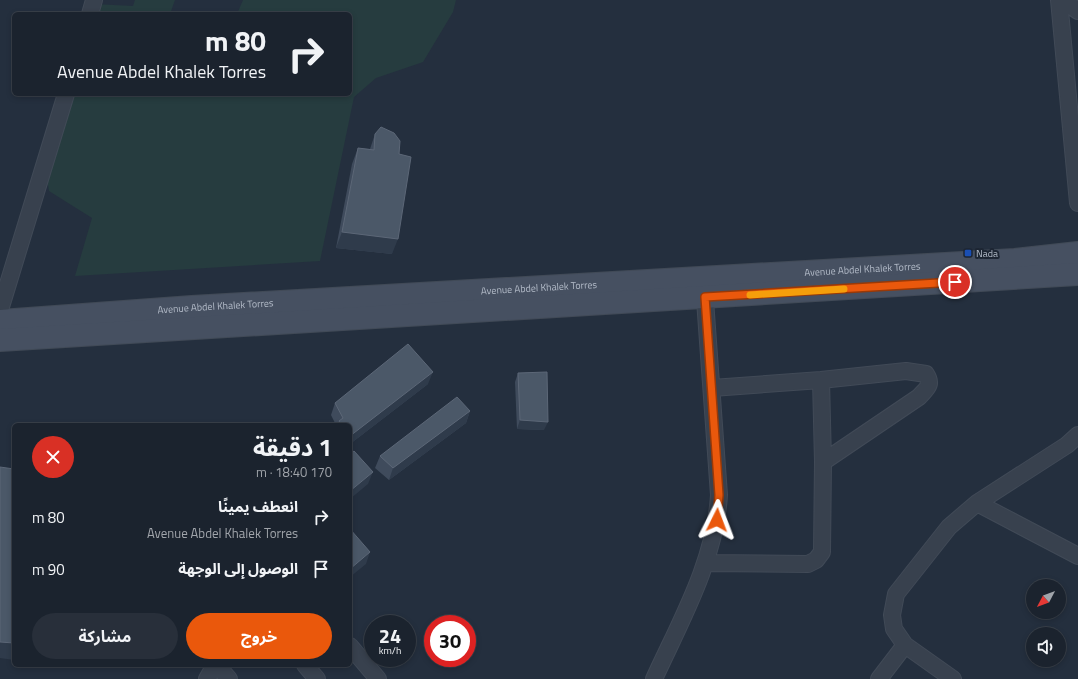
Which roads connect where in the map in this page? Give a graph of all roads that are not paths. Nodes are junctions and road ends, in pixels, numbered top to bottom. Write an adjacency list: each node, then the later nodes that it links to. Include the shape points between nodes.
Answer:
1 (94, 0): 5 (street)
2 (1059, 0): 7 (street)
3 (1062, 0): 4 (street)
4 (1078, 11)
5 (91, 12)
6 (65, 96): 11 (street)
7 (1078, 202)
8 (1078, 254): 10 (main road, Avenue Abdel Khalek Torres)
9 (1078, 274): 10 (main road, Avenue Abdel Khalek Torres)
10 (704, 288): 12 (main road, Avenue Abdel Khalek Torres, via 192,307); 13 (main road, Avenue Abdel Khalek Torres); 15 (street)
11 (0, 310)
12 (0, 321)
13 (0, 340)
14 (821, 380): 15 (street); 17 (street); 17 (street, via 906,371 926,374 930,380 929,386 919,397)
15 (712, 388): 20 (street, via 719,495 717,520)
16 (1074, 444): 18 (street)
17 (823, 462): 20 (street, via 823,541 822,552 816,560 808,564)
18 (977, 503): 19 (street); 21 (street, via 949,527 896,594 892,616 894,629)
19 (1078, 556)
20 (705, 563): 30 (street)
21 (905, 646): 31 (street); 32 (street)
22 (352, 649): 26 (street)
23 (215, 667): 27 (street)
24 (218, 667): 28 (street)
25 (307, 667): 29 (street)
26 (370, 676)
27 (207, 679)
28 (229, 679)
29 (317, 679)
30 (654, 679)
31 (879, 679)
32 (953, 679)

